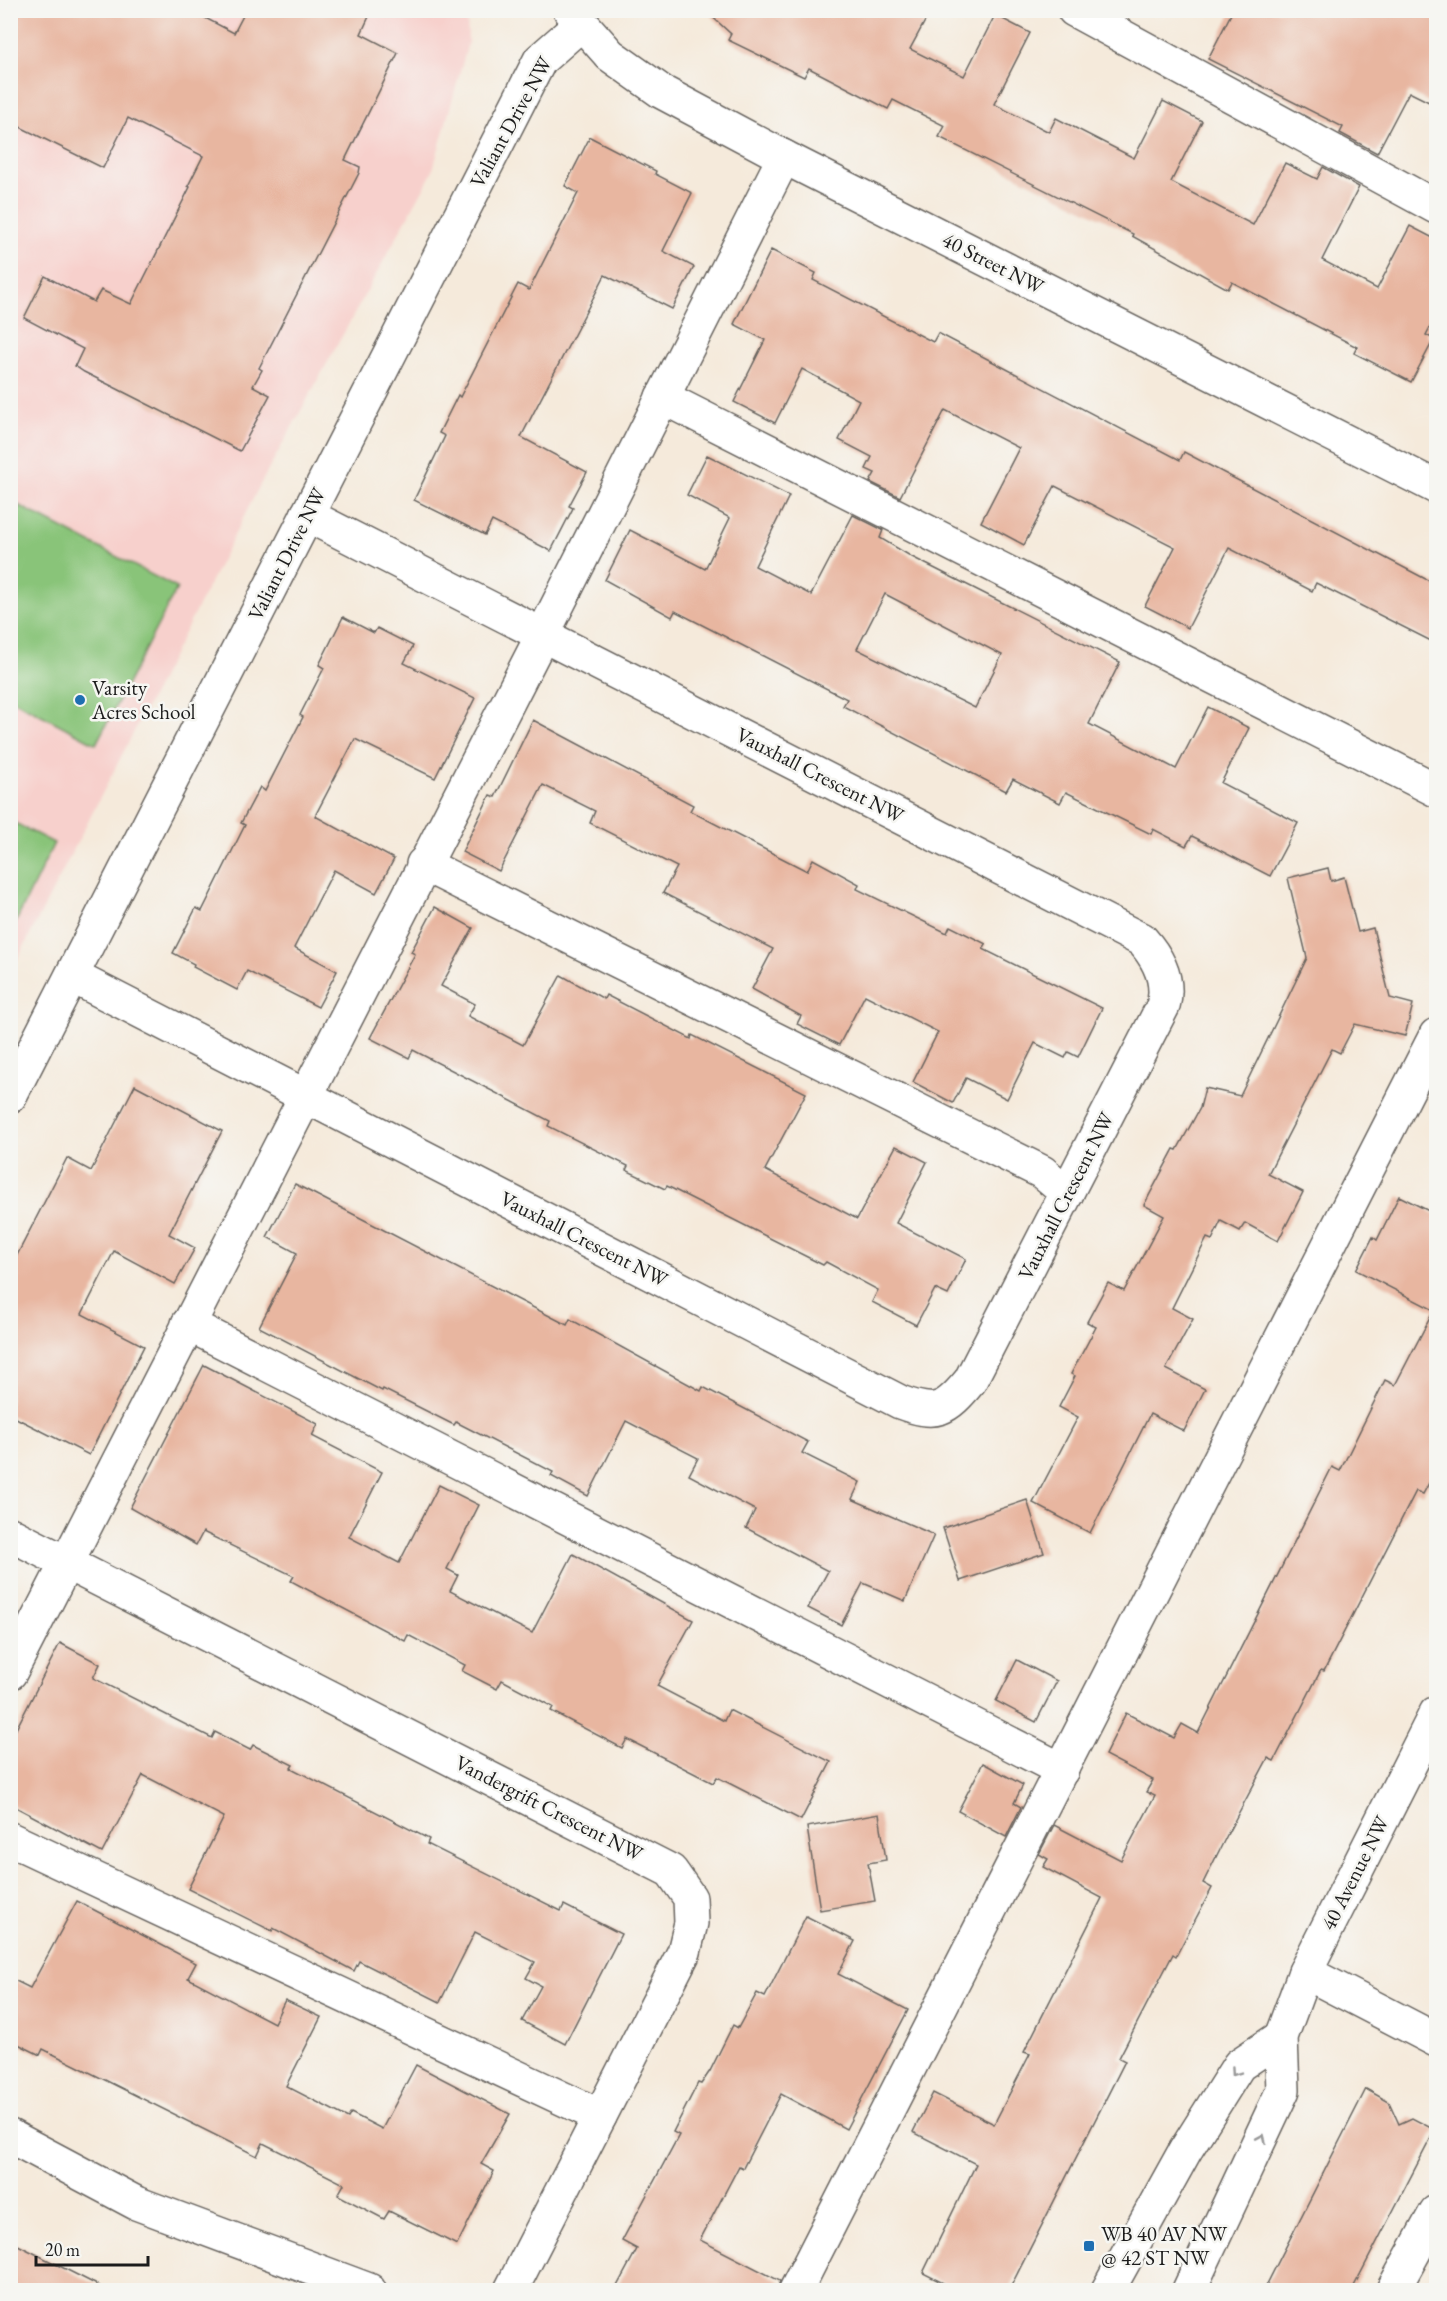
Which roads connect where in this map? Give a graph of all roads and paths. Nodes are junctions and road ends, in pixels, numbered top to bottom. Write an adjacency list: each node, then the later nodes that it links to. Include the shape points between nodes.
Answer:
1 (1074, 10): 4 (street)
2 (575, 17): 3 (street, 40 Street NW, via 610,54 662,92); 7 (street, Valiant Drive NW, via 540,60)
3 (784, 157): 5 (street); 6 (street, 40 Street NW)
4 (1437, 207)
5 (662, 397): 8 (street); 9 (street)
6 (1434, 478)
7 (307, 515): 8 (street, Vauxhall Crescent NW); 11 (street, Valiant Drive NW)
8 (543, 634): 10 (street); 15 (street, Vauxhall Crescent NW, via 1142,940 1165,981 1163,1006)
9 (1437, 790)
10 (423, 864): 14 (street); 15 (street, via 1042,1172)
11 (72, 976): 13 (street, Valiant Drive NW); 14 (street, Vauxhall Crescent NW)
12 (1437, 1035): 21 (street)
13 (10, 1096)
14 (306, 1096): 15 (street, Vauxhall Crescent NW, via 920,1410 939,1410 953,1402 970,1381); 16 (street)
15 (1067, 1193)
16 (188, 1324): 18 (street); 21 (street)
17 (10, 1534): 18 (street, Vandergrift Crescent NW)
18 (66, 1562): 19 (street); 26 (street, Vandergrift Crescent NW, via 671,1871 690,1898 691,1923 684,1952)
19 (10, 1673)
20 (1437, 1713): 23 (street, 40 Avenue NW)
21 (1062, 1770): 32 (street)
22 (10, 1839): 26 (street)
23 (1305, 1972): 24 (street, 40 Avenue NW); 25 (street)
24 (1281, 2037): 33 (street, one-way to 33, via 1239,2065 1185,2151); 34 (street, 40 Avenue NW, one-way to 24, via 1283,2090)
25 (1437, 2040)
26 (600, 2116): 31 (street, Vandergrift Crescent NW)
27 (10, 2136): 30 (street, via 136,2203)
28 (1437, 2212): 29 (street)
29 (1425, 2257): 35 (street)
30 (369, 2290)
31 (511, 2290)
32 (796, 2290)
33 (1108, 2290)
34 (1189, 2290)
35 (1394, 2290)

